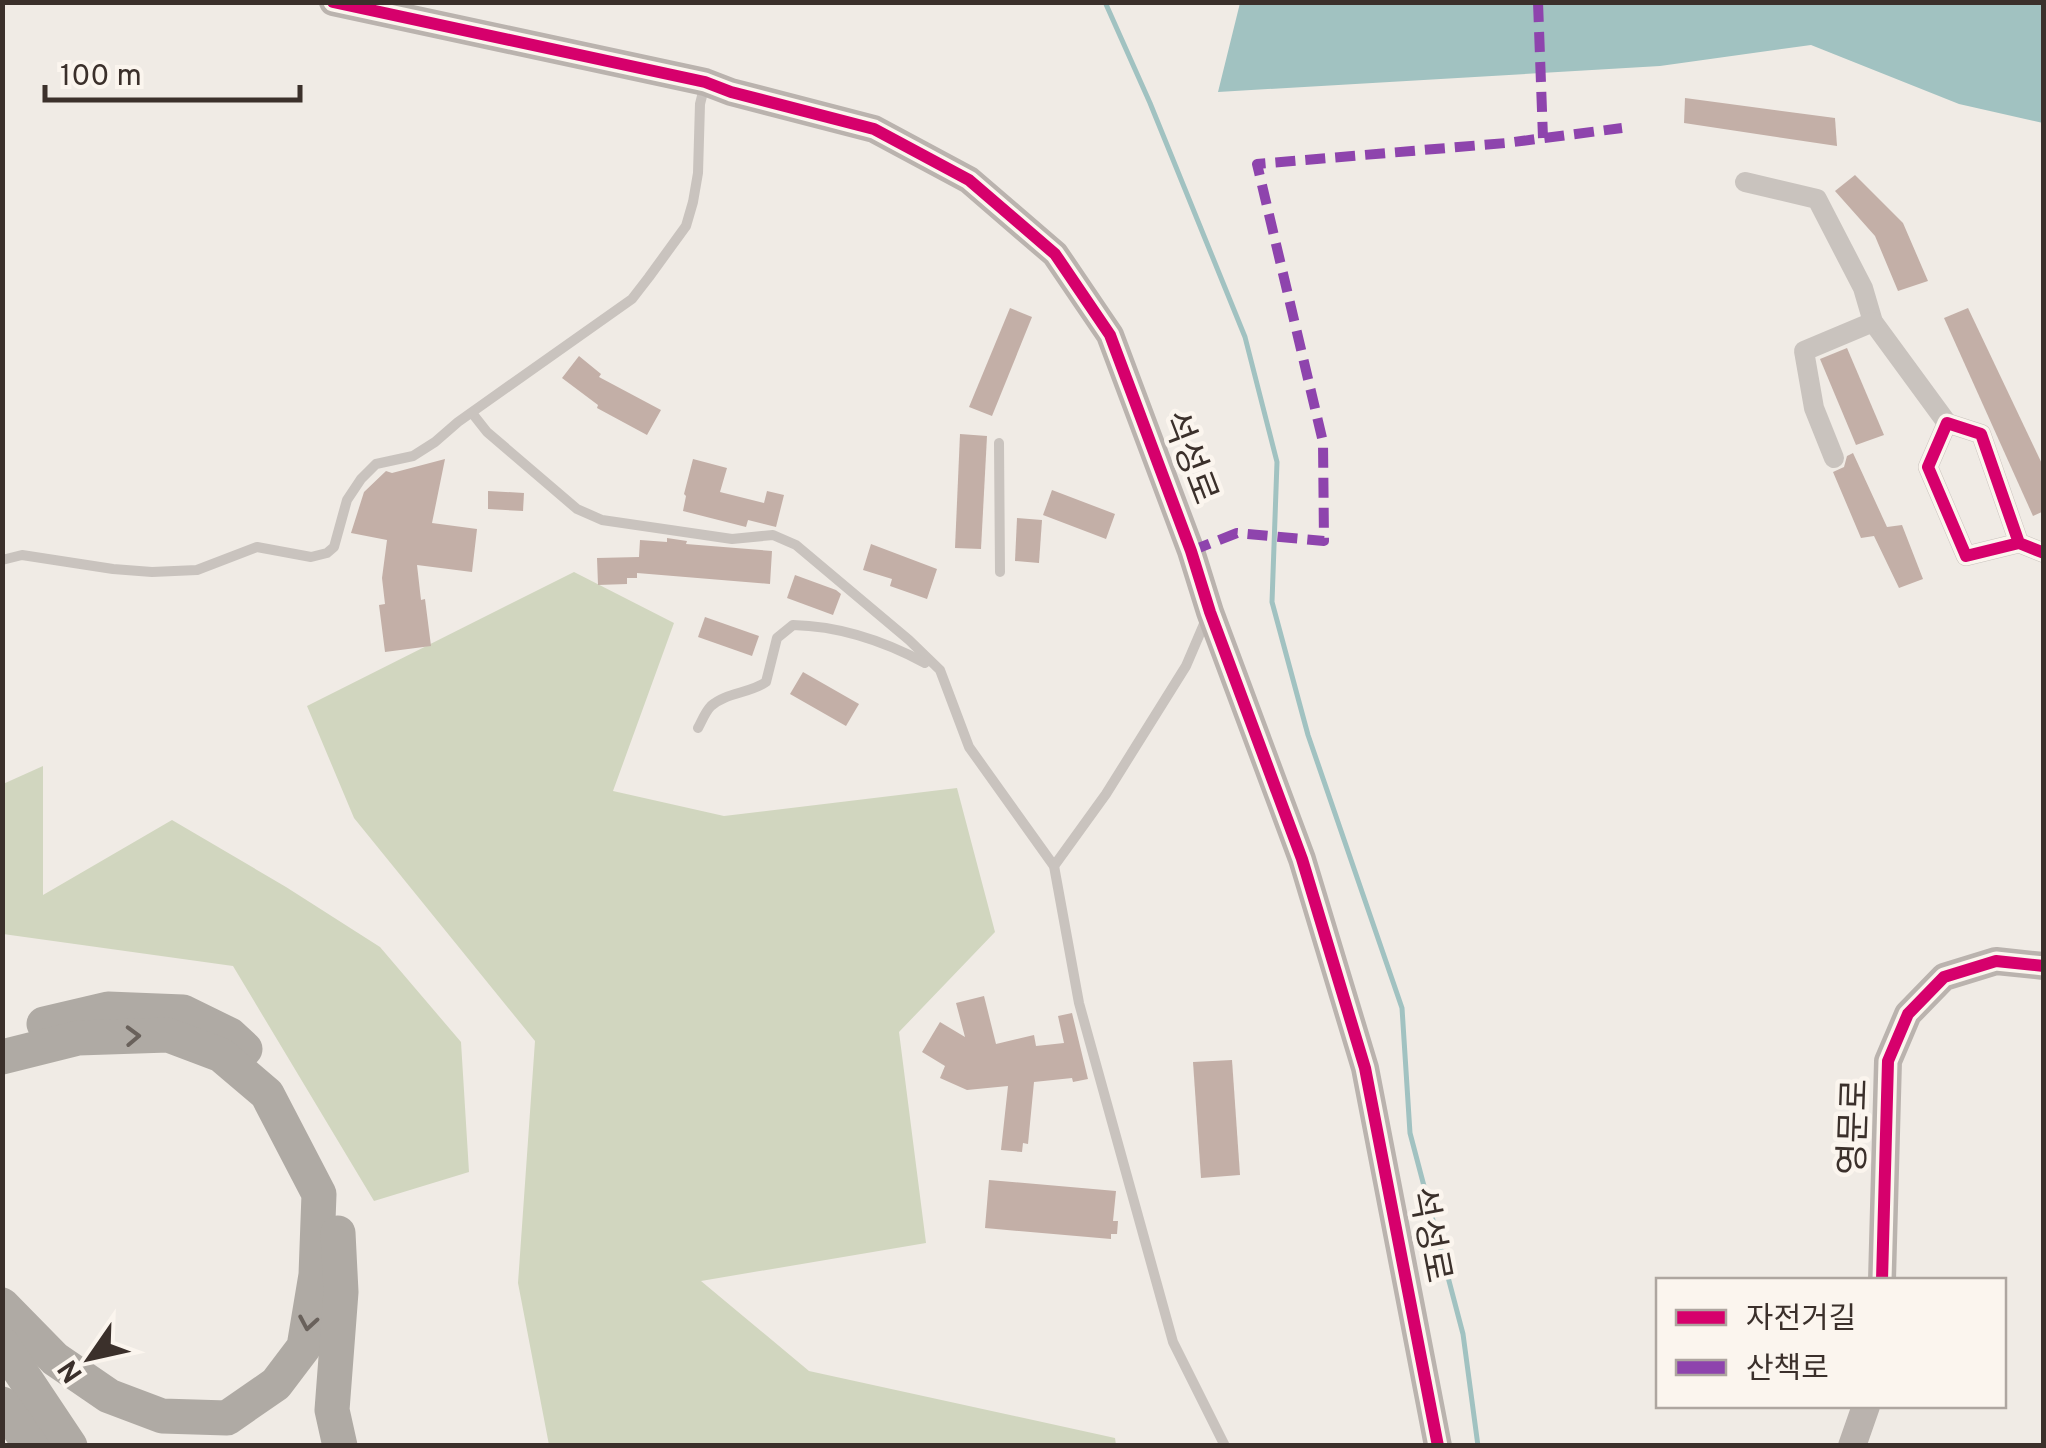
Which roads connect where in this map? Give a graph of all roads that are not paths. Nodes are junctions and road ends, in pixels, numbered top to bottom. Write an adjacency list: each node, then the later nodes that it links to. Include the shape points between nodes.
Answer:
1 (332, 2): 2 (street, 석성로)
2 (705, 82): 5 (lane, via 686,226 632,299); 13 (street, 석성로, via 874,129 970,180 1055,254 1110,334)
3 (1745, 182): 4 (street, via 1817,199)
4 (1873, 322): 6 (street); 8 (street, via 1804,352 1814,408)
5 (472, 413): 11 (lane, via 413,456 376,464 361,478 327,553 312,557 256,546 198,570 152,572 22,555); 14 (lane, via 577,509 602,520 732,539 773,535 796,545)
6 (1947, 423): 9 (street, via 1980,434); 9 (street, via 1928,467 1966,556)
7 (999, 443): 12 (lane)
8 (1834, 458)
9 (2018, 543): 10 (street)
10 (2044, 553)
11 (2, 560)
12 (1000, 572)
13 (1210, 612): 16 (lane, via 1186,666); 29 (street, 석성로, via 1302,858 1365,1068)
14 (940, 670): 15 (lane, via 858,634 793,625 777,638 766,682 715,702); 16 (lane, via 969,747)
15 (698, 728)
16 (1054, 866): 28 (lane, via 1079,1003 1174,1342)
17 (2044, 966): 20 (street, 영문로, via 1996,960 1944,977 1908,1014 1888,1060)
18 (2, 1035): 27 (highway, via 108,1009 183,1012 230,1036 276,1078 336,1200 341,1292 332,1410)
19 (2, 1057): 21 (highway, one-way to 21, via 78,1038 168,1035 221,1055 267,1094 319,1194 304,1347 276,1384 227,1418 162,1416 109,1396 55,1359)
20 (1882, 1278)
21 (2, 1305)
22 (2, 1344): 26 (highway)
23 (2, 1404): 25 (highway)
24 (1865, 1408): 30 (street)
25 (31, 1446)
26 (70, 1446)
27 (340, 1446)
28 (1225, 1446)
29 (1438, 1446)
30 (1852, 1446)

